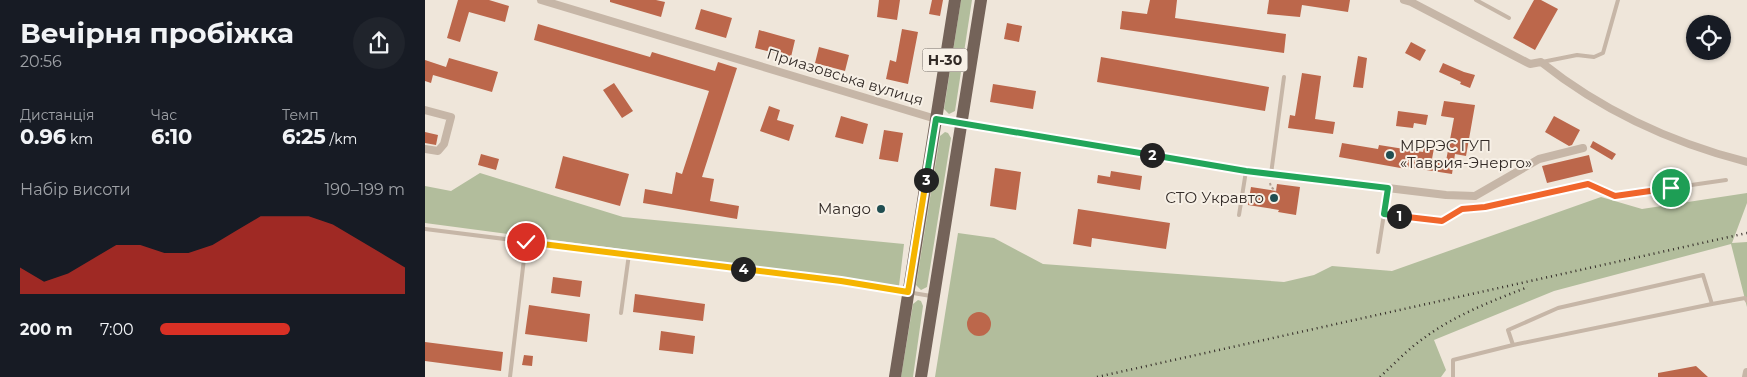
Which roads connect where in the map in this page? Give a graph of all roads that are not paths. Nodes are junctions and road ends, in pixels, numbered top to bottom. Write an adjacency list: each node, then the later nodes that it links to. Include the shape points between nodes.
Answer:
1 (541, 0): 11 (street, Приазовська вулиця)
2 (955, 0): 11 (main road, Н-30)
3 (981, 0): 12 (main road, Н-30)
4 (1404, 0): 8 (street, via 1530,64)
5 (1477, 0): 7 (lane)
6 (1618, 0): 8 (lane, via 1603,53 1594,57 1577,54)
7 (1509, 18)
8 (1541, 62): 15 (street, via 1564,81 1639,124 1670,138)
9 (1284, 77): 17 (lane)
10 (425, 110): 14 (street, via 451,117 444,144 438,151)
11 (936, 119): 12 (street, Приазовська вулиця); 26 (main road, Н-30)
12 (961, 123): 16 (street, Приазовська вулиця); 27 (main road, Н-30)
13 (1583, 148): 19 (street, Приазовська вулиця, via 1539,159 1475,196)
14 (425, 149)
15 (1747, 162)
16 (1246, 171): 17 (street, Приазовська вулиця); 21 (lane)
17 (1271, 174): 19 (street, Приазовська вулиця)
18 (1726, 180): 20 (lane, via 1615,196 1588,184 1485,207 1462,209 1442,221)
19 (1388, 188): 20 (lane)
20 (1384, 214): 24 (lane)
21 (1239, 215)
22 (425, 229): 23 (lane)
23 (526, 242): 25 (lane); 33 (lane)
24 (1378, 252)
25 (629, 254): 26 (lane); 30 (lane)
26 (908, 292): 27 (lane); 34 (main road, Н-30)
27 (934, 296): 35 (main road, Н-30)
28 (1747, 301): 29 (lane, via 1745,298)
29 (1712, 304): 31 (lane); 31 (lane, via 1703,275 1557,308 1508,330)
30 (621, 313)
31 (1513, 345): 36 (lane, via 1453,360)
32 (1747, 372): 37 (street)
33 (510, 377)
34 (895, 377)
35 (921, 377)
36 (1453, 377)
37 (1746, 377)

